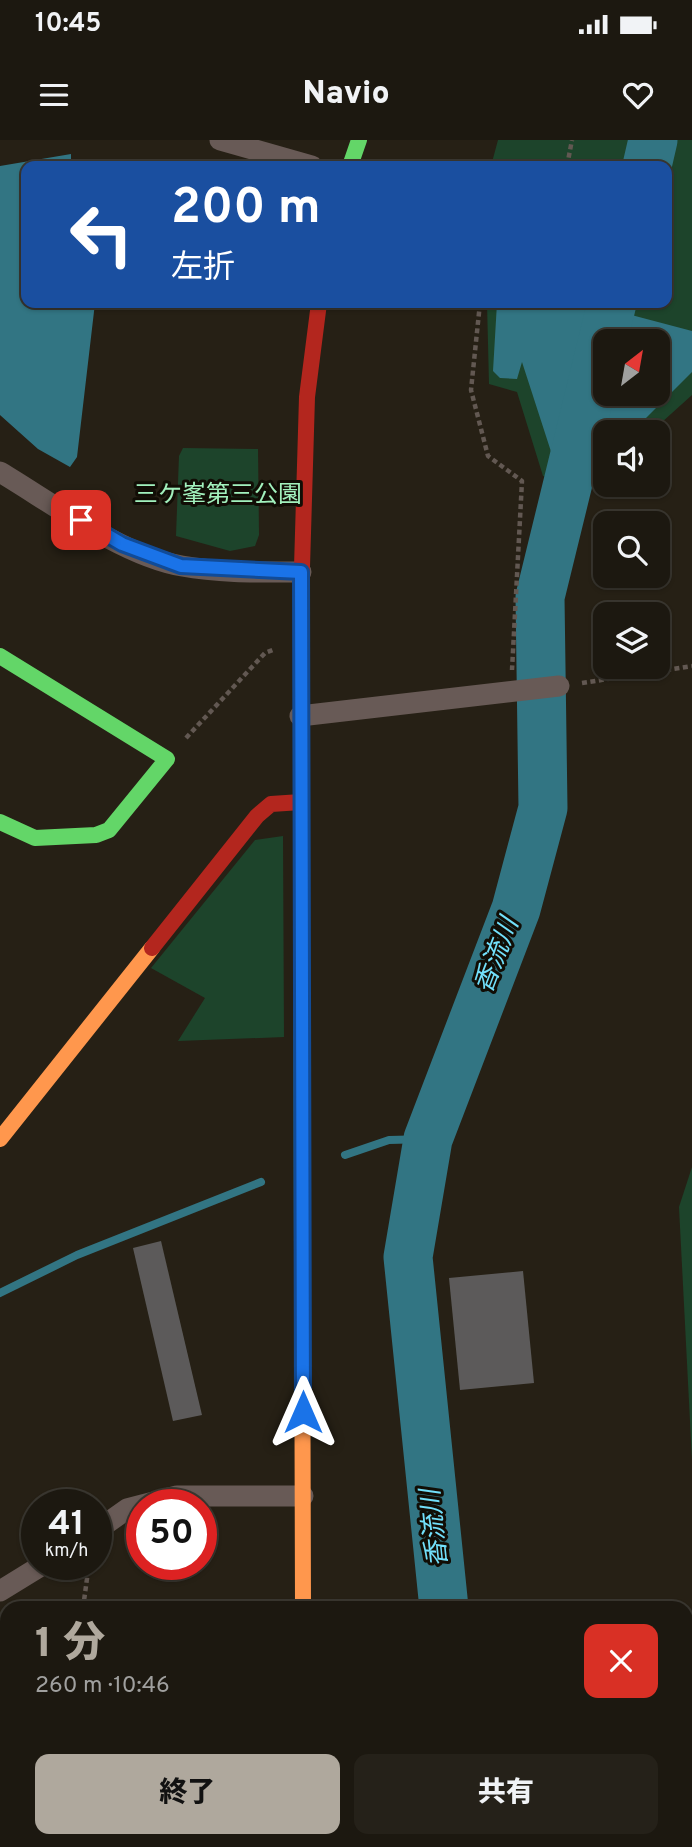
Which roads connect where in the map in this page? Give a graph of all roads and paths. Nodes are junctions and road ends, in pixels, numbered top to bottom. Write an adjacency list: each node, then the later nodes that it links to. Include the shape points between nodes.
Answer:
1 (220, 140): 4 (street)
2 (359, 140): 5 (main road)
3 (572, 140): 6 (path)
4 (294, 161)
5 (352, 161)
6 (568, 161)
7 (318, 308): 10 (main road, via 307,397)
8 (479, 308): 15 (path, via 471,390 488,456 522,481)
9 (0, 472): 10 (street, via 150,556 181,566)
10 (301, 572): 16 (main road)
11 (276, 649): 17 (path, via 265,653)
12 (0, 656): 17 (main road)
13 (692, 666): 14 (path)
14 (559, 686): 15 (street)
15 (511, 689): 16 (street)
16 (300, 716): 18 (main road)
17 (167, 759): 19 (main road, via 109,830 96,835 35,838)
18 (301, 802): 20 (main road, via 271,804 257,816); 21 (main road)
19 (0, 822)
20 (0, 1139)
21 (303, 1496): 22 (street, via 177,1496 127,1509); 27 (main road)
22 (112, 1520)
23 (21, 1578): 25 (street)
24 (87, 1580): 26 (path)
25 (0, 1591)
26 (84, 1601)
27 (303, 1601)

